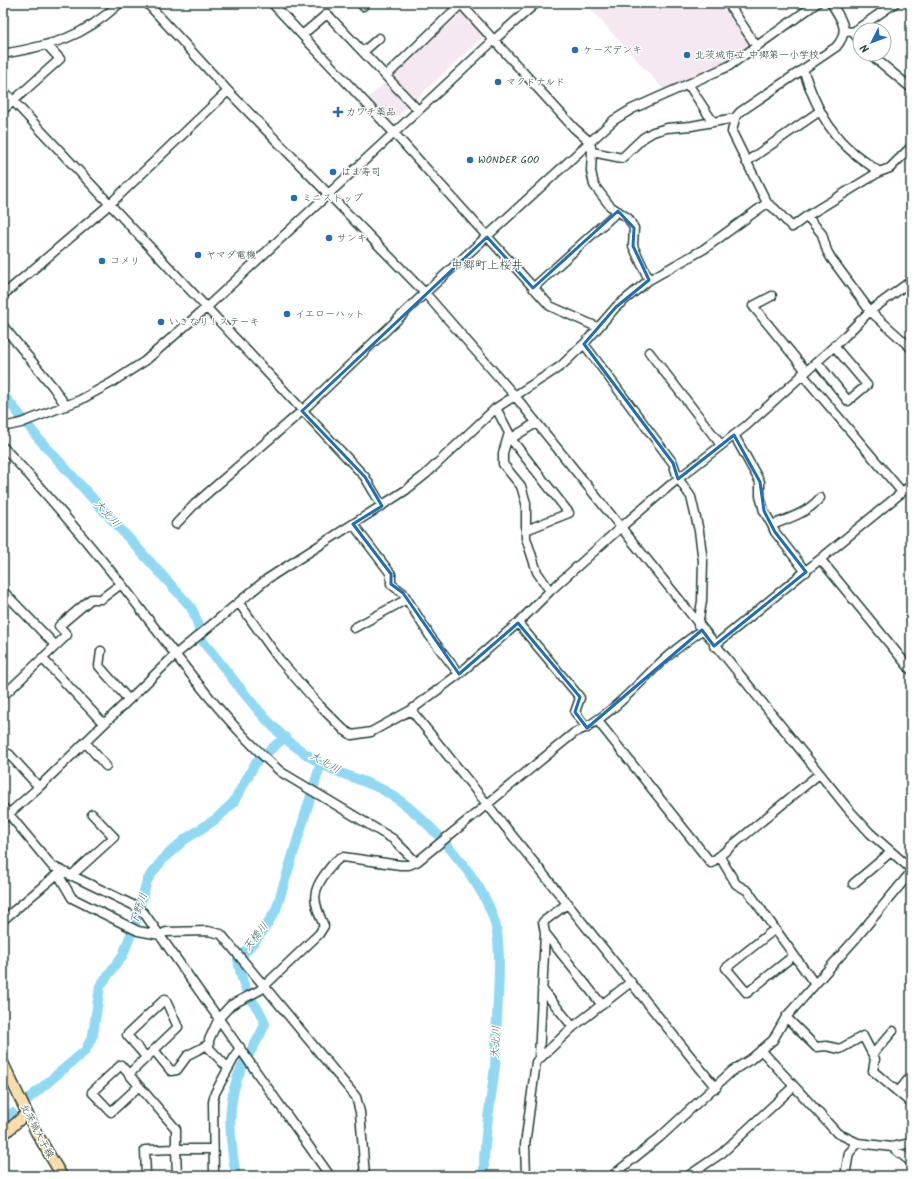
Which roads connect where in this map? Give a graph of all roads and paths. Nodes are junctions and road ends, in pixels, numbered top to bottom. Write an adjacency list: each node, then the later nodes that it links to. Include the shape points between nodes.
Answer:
1 (120, 3): 15 (street, via 97,23)
2 (147, 3): 25 (street)
3 (272, 3): 11 (street)
4 (536, 3): 14 (street)
5 (728, 3): 16 (street)
6 (817, 3): 16 (street)
7 (831, 3): 10 (street)
8 (895, 3): 10 (street)
9 (461, 4): 14 (street); 21 (street)
10 (848, 32): 12 (street); 20 (street, via 836,47)
11 (302, 35): 17 (street, via 327,14); 32 (street)
12 (852, 35)
13 (379, 38): 17 (street)
14 (494, 40): 28 (street); 33 (street, via 574,128)
15 (48, 46): 18 (street); 26 (street, via 60,58)
16 (757, 47): 22 (street, via 729,66)
17 (363, 52): 21 (street)
18 (3, 54)
19 (880, 62): 23 (street)
20 (804, 69): 29 (street, via 809,88); 30 (street)
21 (386, 76): 28 (street)
22 (688, 84): 31 (street); 33 (street, via 632,109 614,120)
23 (911, 88)
24 (3, 90): 26 (street)
25 (228, 91): 38 (street); 40 (street)
26 (14, 102): 27 (street); 40 (street)
27 (3, 110)
28 (418, 110): 32 (street)
29 (820, 111): 36 (street); 37 (street, via 846,147)
30 (735, 118): 31 (street); 36 (street, via 732,132)
31 (713, 122): 35 (street, via 653,132 622,158)
32 (394, 133): 38 (street); 43 (street)
33 (590, 142): 35 (street); 43 (street)
34 (911, 147): 37 (street, via 890,168)
35 (592, 152): 41 (street, via 590,171 594,185 610,206)
36 (746, 162): 39 (street)
37 (879, 172): 42 (street)
38 (327, 194): 47 (street); 50 (street)
39 (767, 203): 42 (street, via 792,227); 44 (street, via 704,249)
40 (110, 204): 48 (street); 50 (street)
41 (618, 211): 44 (street, via 628,218 634,228 633,246); 46 (street)
42 (807, 216): 51 (street, via 822,234 831,258)
43 (487, 237): 46 (street); 47 (street)
44 (649, 280): 53 (street, via 616,307)
45 (911, 281): 51 (street)
46 (534, 288): 53 (street, via 550,306)
47 (425, 293): 60 (street); 63 (street)
48 (3, 295)
49 (772, 296): 59 (street, via 753,306)
50 (207, 307): 61 (street, via 145,361 111,383); 63 (street)
51 (870, 310): 55 (street); 56 (street)
52 (3, 326): 61 (street, via 53,387)
53 (597, 327): 54 (street)
54 (584, 344): 60 (street, via 561,366); 70 (street, via 673,463)
55 (834, 346): 58 (street); 58 (street, via 867,385 848,401)
56 (911, 348)
57 (649, 352): 68 (street)
58 (817, 362): 59 (street)
59 (804, 373): 66 (street); 72 (street)
60 (515, 396): 62 (street); 64 (street)
61 (64, 407): 65 (street)
62 (496, 408): 67 (street, via 509,433); 74 (street, via 426,474)
63 (302, 411): 74 (street, via 365,477); 75 (street, via 195,504)
64 (536, 423): 67 (street); 78 (street)
65 (3, 427)
66 (734, 435): 68 (street); 77 (street, via 760,482 764,510)
67 (508, 440): 79 (street, via 503,454 503,464 521,486 526,503); 79 (street, via 569,513)
68 (721, 445): 70 (street)
69 (3, 447): 82 (street, via 35,480)
70 (679, 478): 78 (street); 89 (street, via 691,496 699,530 703,561)
71 (911, 485): 72 (street)
72 (902, 492): 80 (street)
73 (820, 498): 77 (street, via 814,506 799,516)
74 (382, 506): 76 (street)
75 (176, 524)
76 (353, 524): 85 (street, via 391,574 391,584 403,593); 86 (street, via 266,579)
77 (772, 524): 81 (street, via 775,532)
78 (620, 528): 84 (street); 89 (street)
79 (526, 530): 84 (street, via 526,538 537,572)
80 (821, 560): 81 (street); 95 (street)
81 (806, 572): 91 (street)
82 (121, 584): 90 (street, via 101,599 91,598 59,626 67,635); 93 (street)
83 (3, 591): 90 (street)
84 (550, 591): 87 (street)
85 (407, 600): 88 (street); 96 (street)
86 (237, 604): 93 (street); 99 (street, via 279,659 320,706 352,735 371,732)
87 (518, 622): 96 (street); 102 (street, via 580,698 575,712)
88 (354, 628)
89 (700, 628): 91 (street); 100 (street)
90 (56, 645): 94 (street)
91 (714, 646): 106 (street)
92 (101, 651): 98 (street, via 99,666)
93 (176, 654): 98 (street); 113 (street, via 264,756 281,772 394,839)
94 (42, 658): 97 (street); 101 (street)
95 (911, 670)
96 (459, 674): 99 (street)
97 (3, 696)
98 (128, 699): 101 (street)
99 (411, 710): 108 (street)
100 (597, 720): 102 (street); 112 (street, via 711,862)
101 (104, 724): 103 (street)
102 (587, 728): 108 (street, via 574,734)
103 (85, 742): 105 (street); 107 (street)
104 (9, 754): 107 (street)
105 (106, 766)
106 (819, 774): 111 (street, via 849,810); 112 (street)
107 (39, 787): 109 (street)
108 (486, 805): 113 (street); 118 (street)
109 (5, 813): 115 (street)
110 (92, 814): 116 (street, via 114,837)
111 (891, 852): 114 (street); 117 (street)
112 (720, 857): 120 (street, via 736,884 748,891)
113 (417, 861): 126 (street, via 400,866 340,858 318,882 314,892 316,909 324,926)
114 (911, 870): 125 (street, via 857,937)
115 (60, 872): 116 (street); 119 (street); 122 (street, via 72,898 138,931)
116 (71, 876): 122 (street, via 139,909)
117 (853, 884)
118 (568, 903): 121 (street, via 543,922); 124 (street)
119 (3, 920)
120 (775, 929): 123 (street); 123 (street, via 726,968 747,993)
121 (545, 933): 127 (street); 128 (street)
122 (160, 935): 126 (street, via 166,932 216,932); 130 (street)
123 (793, 956): 125 (street)
124 (631, 982): 128 (street); 146 (street)
125 (814, 984): 129 (street)
126 (264, 986): 130 (street, via 231,1005); 162 (street, via 360,1104)
127 (542, 989): 131 (street); 139 (street)
128 (602, 1004): 131 (street)
129 (786, 1017): 136 (street, via 772,1040); 137 (street, via 816,1047 840,1049 863,1036)
130 (219, 1018): 133 (street); 134 (street)
131 (573, 1027): 139 (street)
132 (893, 1031): 137 (street)
133 (209, 1044): 135 (street, via 188,1055 177,1070 172,1070); 141 (street, via 209,1048)
134 (240, 1047): 141 (street); 161 (street)
135 (154, 1050): 138 (street); 138 (street, via 178,1027 166,1000 127,1035)
136 (761, 1050): 145 (street); 146 (street, via 732,1071)
137 (873, 1054): 147 (street, via 873,1071)
138 (146, 1057): 142 (street)
139 (539, 1058): 163 (street, via 535,1070 525,1145)
140 (3, 1063): 149 (main road, 北茨城大子線)
141 (228, 1068): 155 (street, via 214,1097)
142 (129, 1074): 144 (street); 144 (street, via 121,1065 92,1092 112,1112)
143 (911, 1076): 147 (street)
144 (139, 1086): 154 (street, via 176,1129)
145 (793, 1087): 151 (street, via 837,1133); 165 (street, via 722,1154)
146 (716, 1088): 164 (street)
147 (898, 1092): 148 (street)
148 (911, 1103)
149 (26, 1113): 150 (main road); 157 (main road, 北茨城大子線)
150 (3, 1135)
151 (858, 1143): 153 (street); 166 (street, via 849,1153)
152 (911, 1143): 153 (street)
153 (892, 1147): 156 (street)
154 (176, 1149): 155 (street); 158 (street, via 145,1150); 159 (street)
155 (213, 1149): 160 (street)
156 (911, 1162)
157 (62, 1176)
158 (146, 1176)
159 (177, 1176)
160 (214, 1176)
161 (330, 1176)
162 (365, 1176)
163 (526, 1176)
164 (612, 1176)
165 (688, 1176)
166 (846, 1176)

